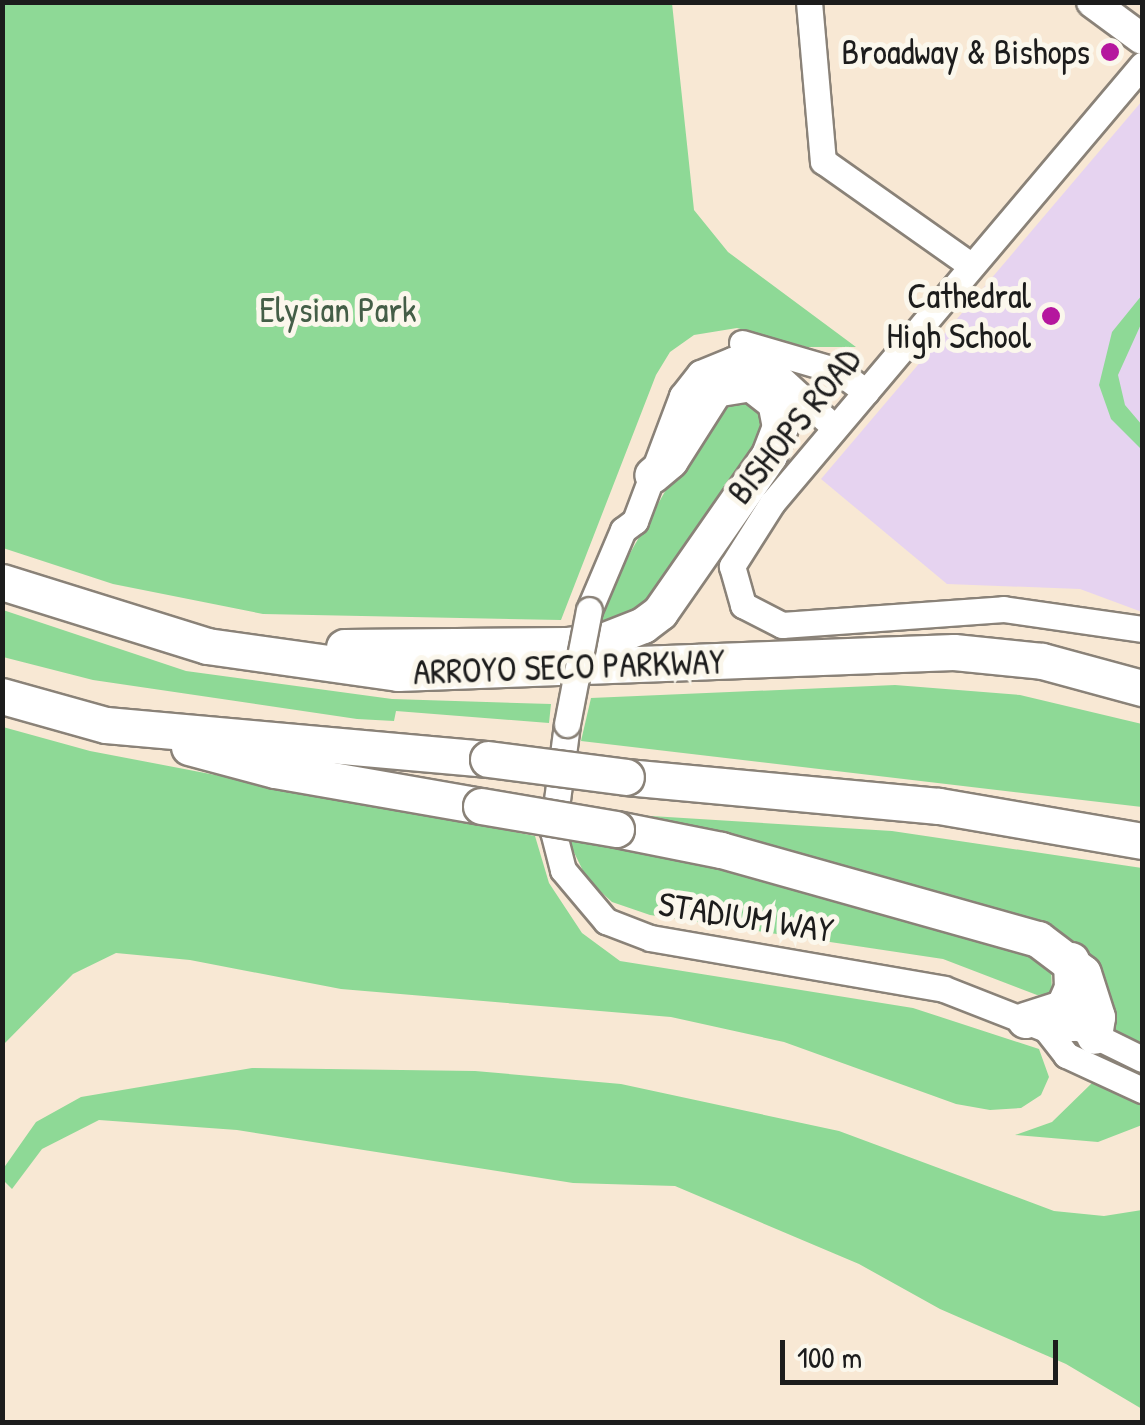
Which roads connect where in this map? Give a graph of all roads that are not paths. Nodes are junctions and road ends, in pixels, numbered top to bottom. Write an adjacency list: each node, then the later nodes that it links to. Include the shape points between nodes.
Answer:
1 (809, 2): 5 (street, via 824,161)
2 (1092, 2): 3 (main road)
3 (1142, 39)
4 (1142, 65): 5 (street, BISHOPS ROAD)
5 (972, 266): 6 (street, BISHOPS ROAD)
6 (866, 392): 7 (street, BISHOPS ROAD); 9 (street, STADIUM WAY, via 838,370 760,345 734,343 696,355 665,398 620,515)
7 (835, 428): 8 (street, STADIUM WAY, via 774,368 753,360 722,362 687,388); 11 (street, BISHOPS ROAD, via 734,559 738,596 770,623 1004,609)
8 (652, 476): 9 (street, STADIUM WAY, via 635,521); 12 (highway, via 670,460 715,388 751,383 775,402 780,427 769,456 660,612 630,632 566,645 472,649)
9 (622, 530): 20 (street, STADIUM WAY, bridge, via 589,610 568,724 552,831 563,870 606,921 650,938 915,982)
10 (2, 582): 12 (highway, ARROYO SECO PARKWAY)
11 (1142, 629)
12 (207, 646): 13 (highway, ARROYO SECO PARKWAY, via 398,673 954,652 1042,661)
13 (1142, 688)
14 (2, 696): 15 (highway)
15 (106, 726): 16 (highway, bridge, via 488,759); 19 (highway, bridge, via 276,770 721,850 1038,939)
16 (1073, 826): 17 (highway); 18 (highway)
17 (1142, 830)
18 (1142, 841)
19 (1071, 960): 20 (highway, via 1072,988 1063,1008); 21 (highway, via 1093,996)
20 (1036, 1025): 21 (street, STADIUM WAY, via 1079,1028); 23 (street, STADIUM WAY, via 1066,1055)
21 (1094, 1036): 22 (street, STADIUM WAY)
22 (1142, 1059)
23 (1142, 1090)

